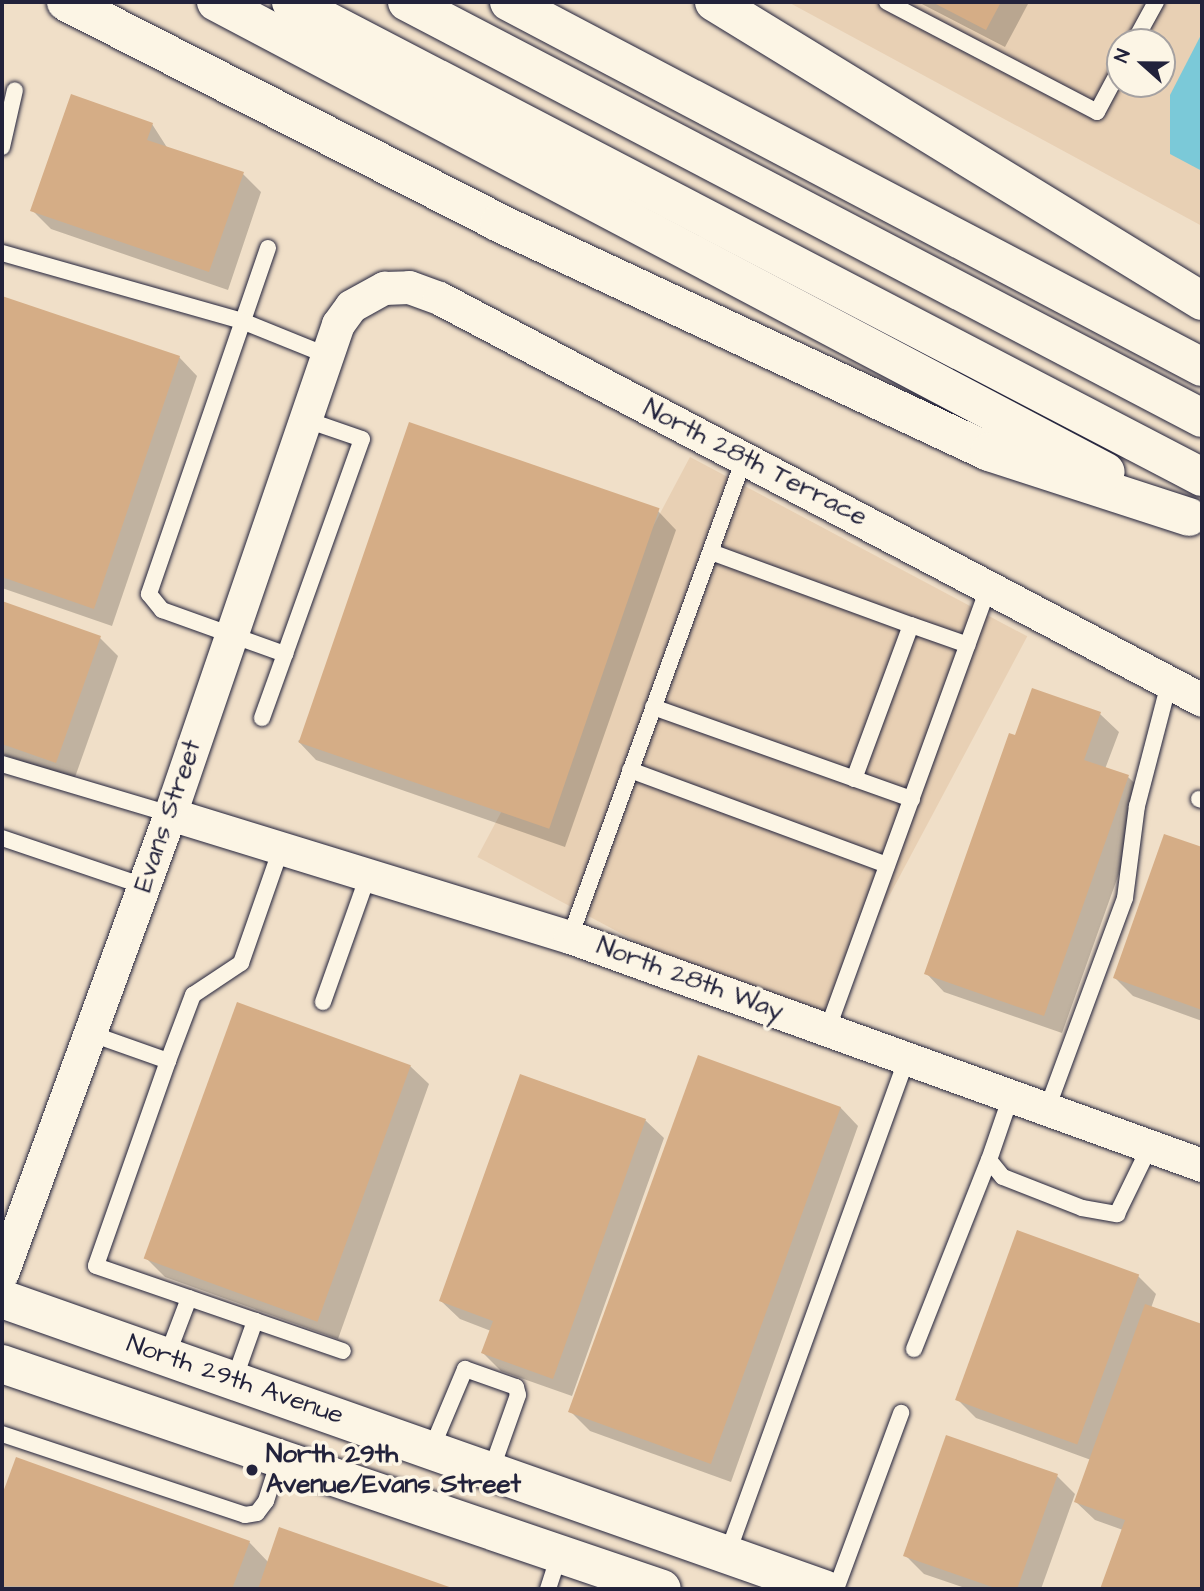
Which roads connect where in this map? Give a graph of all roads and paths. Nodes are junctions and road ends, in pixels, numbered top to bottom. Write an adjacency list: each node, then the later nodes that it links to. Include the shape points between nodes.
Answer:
1 (65, 2): 23 (main road, via 499,223 989,452)
2 (216, 2): 23 (main road)
3 (290, 2): 22 (main road)
4 (407, 2): 19 (main road)
5 (509, 2): 18 (main road)
6 (714, 2): 15 (main road)
7 (887, 2): 11 (lane, via 1097,112)
8 (1156, 2): 9 (lane)
9 (1142, 28)
10 (15, 90): 12 (lane)
11 (1106, 95)
12 (2, 147)
13 (268, 248): 16 (lane)
14 (2, 253): 16 (lane)
15 (1202, 301)
16 (242, 321): 17 (lane); 27 (lane, via 149,594 162,610)
17 (326, 355): 20 (street, Evans Street); 21 (street, North 28th Terrace, via 351,306 384,288 420,289)
18 (1202, 368)
19 (1202, 418)
20 (304, 419): 27 (street, Evans Street); 29 (lane, via 362,439)
21 (744, 459): 24 (lane); 25 (street, North 28th Terrace)
22 (1202, 477)
23 (1195, 521)
24 (711, 552): 26 (lane); 32 (lane)
25 (990, 584): 28 (lane); 30 (street, North 28th Terrace)
26 (911, 625): 28 (lane); 36 (lane)
27 (230, 634): 29 (lane); 38 (street, Evans Street)
28 (968, 645): 37 (lane)
29 (285, 654): 33 (lane)
30 (1169, 683): 31 (street, North 28th Terrace); 51 (lane, via 1138,806 1125,898)
31 (1202, 700)
32 (653, 706): 35 (lane); 36 (lane)
33 (262, 718)
34 (2, 764): 38 (lane)
35 (630, 770): 41 (lane); 44 (lane)
36 (854, 779): 37 (lane)
37 (912, 799): 41 (lane)
38 (170, 814): 40 (street, North 28th Way); 43 (street, Evans Street)
39 (2, 838): 43 (lane)
40 (282, 845): 42 (street, North 28th Way); 49 (lane, via 241,963 193,995)
41 (887, 865): 46 (lane)
42 (369, 873): 44 (street, North 28th Way); 45 (lane)
43 (144, 886): 47 (street, Evans Street)
44 (570, 937): 46 (street, North 28th Way)
45 (323, 1002)
46 (828, 1028): 48 (street, North 28th Way)
47 (89, 1033): 49 (lane); 55 (street, Evans Street)
48 (906, 1058): 50 (street, North 28th Way); 71 (lane)
49 (169, 1061): 57 (lane, via 96,1266)
50 (1011, 1096): 51 (street, North 28th Way); 53 (lane)
51 (1047, 1109): 52 (street, North 28th Way)
52 (1150, 1146): 53 (lane, via 1117,1214 1082,1208 1003,1177); 54 (street, North 28th Way)
53 (989, 1160): 60 (lane)
54 (1202, 1165)
55 (9, 1233): 56 (street, Evans Street)
56 (2, 1273)
57 (189, 1298): 59 (lane); 62 (lane)
58 (2, 1299): 62 (main road, North 29th Avenue)
59 (255, 1321): 61 (lane); 64 (lane)
60 (914, 1349)
61 (343, 1351)
62 (167, 1356): 64 (main road, North 29th Avenue)
63 (2, 1364): 68 (main road)
64 (234, 1380): 67 (main road, North 29th Avenue)
65 (901, 1413): 75 (lane)
66 (2, 1434): 68 (lane, via 245,1515 257,1513 266,1501)
67 (431, 1450): 69 (main road, North 29th Avenue); 69 (lane, via 464,1369 516,1387 518,1395)
68 (280, 1455): 70 (main road)
69 (491, 1471): 71 (main road, North 29th Avenue)
70 (561, 1553): 72 (main road); 73 (lane)
71 (727, 1555): 74 (main road, North 29th Avenue)
72 (640, 1586)
73 (548, 1589)
74 (824, 1589)
75 (836, 1589)

